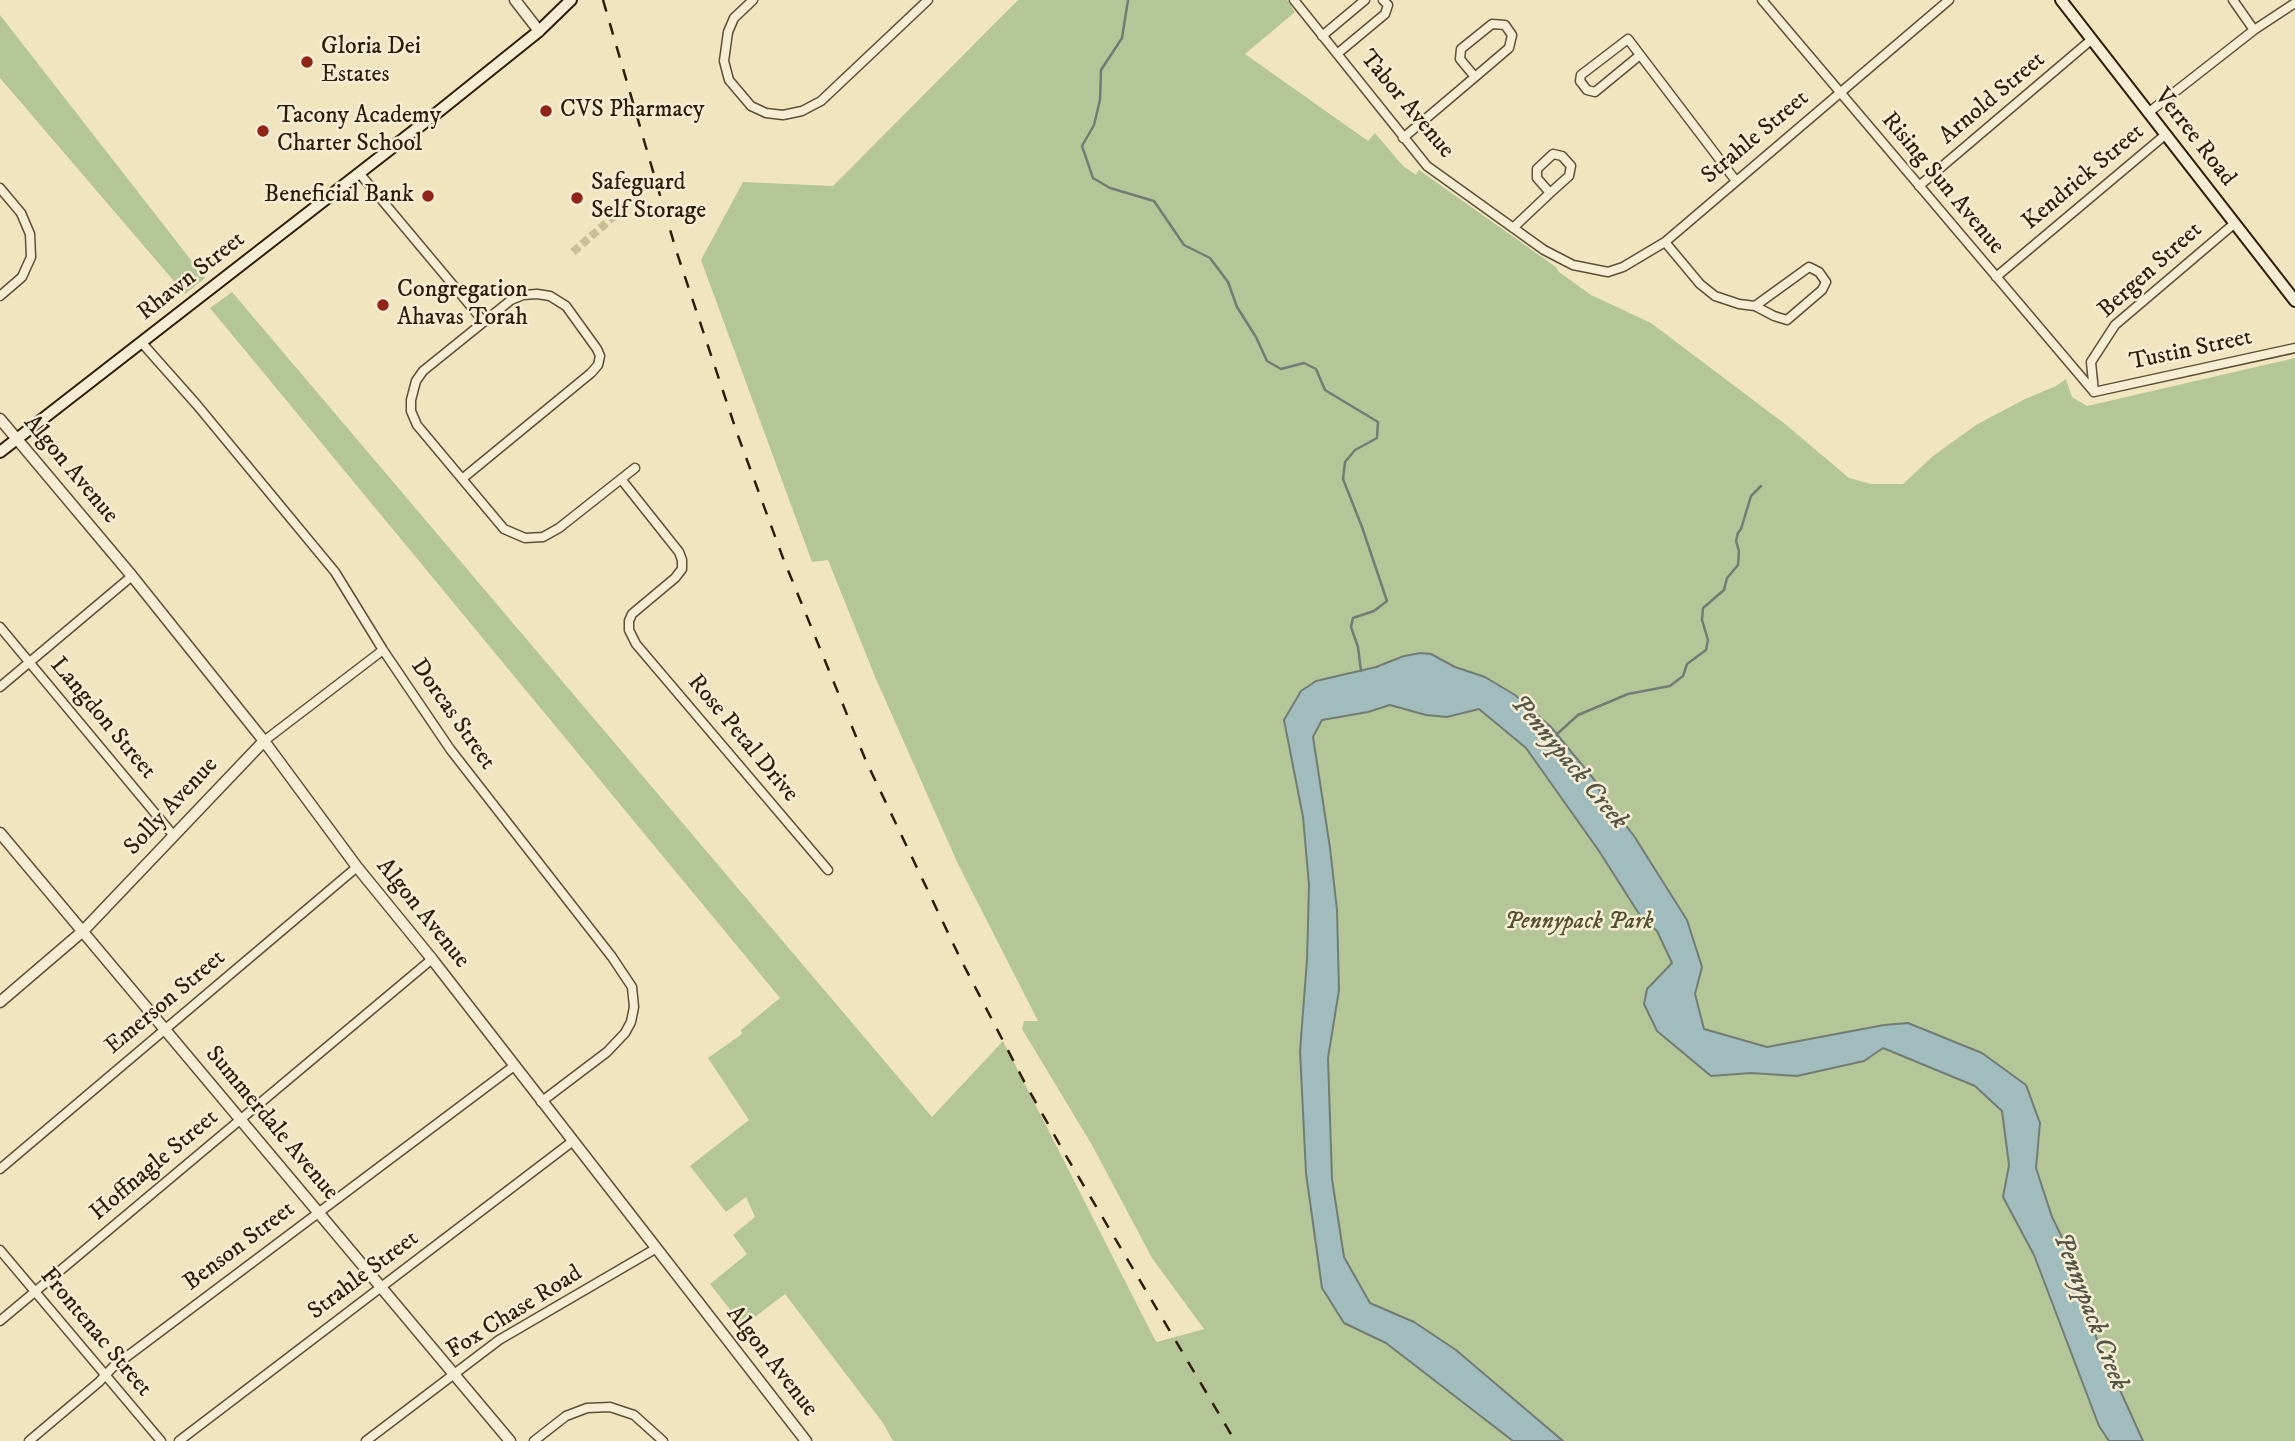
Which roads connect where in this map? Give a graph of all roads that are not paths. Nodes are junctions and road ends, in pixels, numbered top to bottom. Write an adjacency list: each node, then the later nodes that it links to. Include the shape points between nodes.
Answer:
1 (514, 0): 14 (street)
2 (571, 0): 14 (main road, Rhawn Street)
3 (753, 0): 4 (street, via 734,18 724,61 729,80 751,106 783,115 821,101)
4 (928, 0)
5 (1294, 0): 15 (street, Tabor Avenue)
6 (1365, 0): 15 (street)
7 (1383, 0): 17 (street, via 1388,5 1385,14)
8 (1762, 0): 20 (street, Rising Sun Avenue)
9 (1949, 0): 20 (street, Strahle Street)
10 (2061, 0): 16 (main road, Verree Road)
11 (2233, 0): 13 (street)
12 (2295, 3): 13 (street, Kendrick Street)
13 (2254, 30): 21 (street, Kendrick Street)
14 (539, 31): 24 (main road, Rhawn Street)
15 (1322, 36): 17 (street, Tabor Avenue)
16 (2091, 40): 21 (main road, Verree Road); 26 (street, Arnold Street)
17 (1337, 54): 23 (street, Tabor Avenue)
18 (1640, 55): 18 (street, via 1595,92 1580,81 1581,75 1628,39); 25 (street)
19 (1475, 77): 19 (street, via 1508,48 1512,35 1505,25 1492,24 1461,49 1460,59); 23 (street)
20 (1839, 93): 25 (street, Strahle Street); 26 (street, Rising Sun Avenue)
21 (2148, 113): 22 (main road, Verree Road)
22 (2165, 135): 29 (main road, Verree Road); 33 (street, Kendrick Street)
23 (1403, 138): 30 (street, Tabor Avenue, via 1427,166)
24 (360, 174): 37 (street); 38 (main road, Rhawn Street)
25 (1736, 181): 31 (street, Strahle Street)
26 (1919, 186): 33 (street, Rising Sun Avenue)
27 (0, 188): 34 (street, via 22,213 31,257 22,276)
28 (1550, 194): 28 (street, via 1569,176 1571,166 1553,154 1537,169 1537,178); 30 (street)
29 (2235, 223): 35 (main road, Verree Road); 40 (street, Bergen Street, via 2115,325 2091,362)
30 (1513, 228): 32 (street, Tabor Avenue)
31 (1665, 242): 32 (street, Strahle Street, via 1608,272); 36 (street, via 1715,296)
32 (1573, 265)
33 (1996, 277): 40 (street, Rising Sun Avenue)
34 (0, 296)
35 (2295, 301)
36 (1755, 306): 36 (street, via 1809,267 1826,282 1787,320)
37 (484, 322): 45 (street, via 423,371 411,400 417,425); 45 (street, via 523,295 550,296 566,306 600,356 591,373)
38 (142, 343): 42 (main road, Rhawn Street); 49 (street, Dorcas Street, via 335,572)
39 (2295, 348): 40 (street, Tustin Street)
40 (2094, 392)
41 (0, 419): 42 (street, Algon Avenue)
42 (17, 440): 43 (main road, Rhawn Street); 47 (street, Algon Avenue)
43 (0, 452)
44 (635, 468): 46 (street)
45 (463, 479): 46 (street, via 504,529 525,538 543,537 559,528)
46 (621, 479): 56 (street, Rose Petal Drive, via 682,560 675,578 632,614 629,631)
47 (132, 576): 50 (street); 52 (street, Algon Avenue)
48 (0, 627): 50 (street, Langdon Street)
49 (383, 650): 52 (street, Solly Avenue); 62 (street, Dorcas Street, via 450,748 632,987 634,1007 625,1033)
50 (29, 663): 51 (street); 53 (street, Langdon Street)
51 (0, 687)
52 (264, 741): 53 (street, Solly Avenue); 55 (street, Algon Avenue)
53 (174, 835): 57 (street, Solly Avenue)
54 (1, 837): 57 (street, Summerdale Avenue)
55 (358, 867): 58 (street, Algon Avenue); 60 (street, Emerson Street)
56 (828, 870)
57 (83, 931): 59 (street, Solly Avenue); 60 (street, Summerdale Avenue)
58 (432, 959): 61 (street, Algon Avenue); 63 (street, Hoffnagle Street)
59 (0, 1002)
60 (163, 1030): 63 (street, Summerdale Avenue); 65 (street, Emerson Street)
61 (514, 1066): 62 (street, Algon Avenue); 66 (street, Benson Street)
62 (541, 1102): 64 (street, Algon Avenue)
63 (240, 1119): 66 (street, Summerdale Avenue); 70 (street, Hoffnagle Street)
64 (573, 1141): 67 (street, Algon Avenue); 69 (street, Strahle Street)
65 (0, 1169)
66 (319, 1212): 69 (street, Summerdale Avenue); 73 (street, Benson Street)
67 (655, 1248): 72 (street, Fox Chase Road, via 499,1340); 81 (street, Algon Avenue)
68 (0, 1250): 70 (street, Frontenac Street)
69 (382, 1288): 72 (street, Summerdale Avenue); 76 (street, Strahle Street)
70 (35, 1292): 71 (street, Hoffnagle Street); 73 (street, Frontenac Street)
71 (0, 1321)
72 (454, 1374): 77 (street, Fox Chase Road); 78 (street, Summerdale Avenue)
73 (105, 1375): 74 (street, Benson Street); 75 (street, Frontenac Street)
74 (29, 1441)
75 (161, 1441)
76 (178, 1441)
77 (366, 1441)
78 (510, 1441)
79 (534, 1441): 80 (street, via 566,1416 587,1408 610,1407 634,1415)
80 (663, 1441)
81 (806, 1441)

